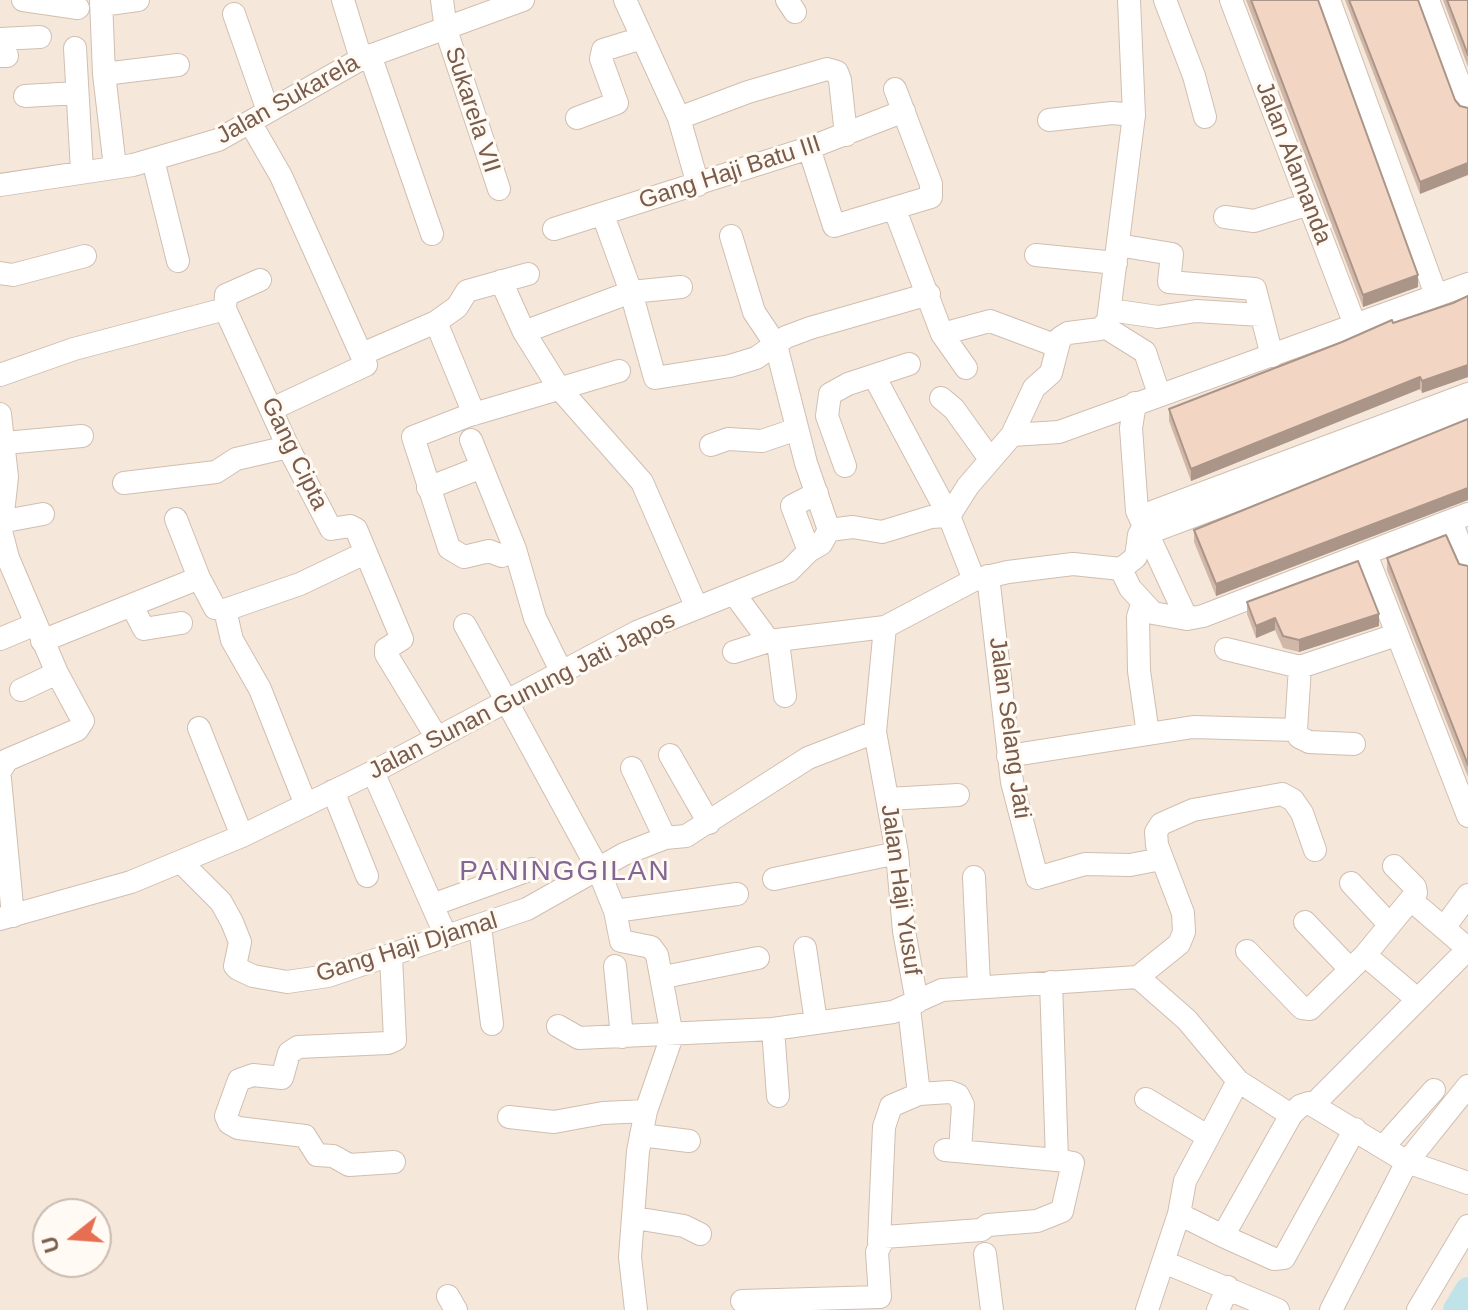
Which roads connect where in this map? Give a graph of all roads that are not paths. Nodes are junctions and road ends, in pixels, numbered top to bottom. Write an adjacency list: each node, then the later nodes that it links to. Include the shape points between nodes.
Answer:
1 (23, 0): 13 (street)
2 (138, 0): 12 (street)
3 (343, 0): 20 (street)
4 (442, 0): 15 (street, Sukarela VII)
5 (523, 0): 15 (street, Jalan Sukarela)
6 (625, 0): 17 (street)
7 (1129, 0): 28 (street)
8 (1165, 0): 29 (street)
9 (1231, 0): 42 (street, Jalan Alamanda)
10 (1329, 0): 62 (street)
11 (1428, 0): 26 (street)
12 (101, 3): 22 (street)
13 (78, 8)
14 (234, 14): 30 (street)
15 (446, 30): 20 (street, Jalan Sukarela); 41 (street, Sukarela VII)
16 (40, 37): 19 (street)
17 (642, 38): 31 (street, via 603,50 601,59 617,103); 32 (street)
18 (75, 48): 24 (street)
19 (2, 50)
20 (365, 57): 30 (street, Jalan Sukarela); 47 (street)
21 (178, 65): 22 (street)
22 (104, 74): 37 (street)
23 (895, 89): 27 (street)
24 (77, 93): 25 (street); 38 (street)
25 (25, 96)
26 (1468, 107)
27 (904, 111): 34 (street, Gang Haji Batu III); 43 (street, via 933,193)
28 (1134, 115): 33 (street); 49 (street)
29 (1205, 117)
30 (260, 118): 36 (street, Jalan Sukarela, via 218,140); 72 (street)
31 (577, 118)
32 (679, 118): 34 (street, via 827,69 837,72 840,80); 40 (street)
33 (1049, 120)
34 (846, 135): 35 (street, Gang Haji Batu III)
35 (809, 148): 40 (street, Gang Haji Batu III); 43 (street, via 834,226)
36 (153, 160): 37 (street, Jalan Sukarela); 53 (street)
37 (115, 167): 38 (street, Jalan Sukarela)
38 (82, 171): 39 (street, Jalan Sukarela)
39 (0, 185)
40 (698, 185): 44 (street, Gang Haji Batu III)
41 (499, 189)
42 (1309, 204): 45 (street, via 1254,221); 67 (street, Jalan Alamanda)
43 (895, 210): 61 (street)
44 (603, 215): 46 (street, Gang Haji Batu III); 60 (street)
45 (1225, 217)
46 (554, 229)
47 (432, 234)
48 (731, 236): 70 (street, via 754,312)
49 (1117, 254): 50 (street); 64 (street, via 1172,254 1169,282 1255,289); 65 (street)
50 (1036, 255)
51 (0, 256): 54 (street)
52 (85, 256): 54 (street, via 13,275)
53 (178, 261)
54 (0, 272)
55 (528, 274): 57 (street)
56 (260, 280): 63 (street, via 226,295)
57 (501, 281): 66 (street, via 467,291 453,311); 68 (street)
58 (1468, 284): 62 (street)
59 (681, 287): 60 (street)
60 (631, 292): 68 (street); 70 (street, via 655,378 730,366)
61 (929, 294): 69 (street); 70 (street, via 810,328)
62 (1436, 295): 67 (street)
63 (225, 309): 77 (street, via 74,349); 84 (street, Gang Cipta)
64 (1261, 315): 65 (street, via 1196,311); 73 (street)
65 (1107, 318): 71 (street, via 1068,333); 80 (street, via 1145,352)
66 (436, 322): 72 (street); 87 (street)
67 (1355, 325): 73 (street)
68 (524, 332): 79 (street)
69 (942, 334): 71 (street, via 990,321); 75 (street)
70 (776, 345): 88 (street)
71 (1057, 346): 89 (street, via 1051,373 1028,397)
72 (362, 354): 84 (street, via 366,365)
73 (1272, 356): 80 (street)
74 (909, 364): 78 (street)
75 (966, 368)
76 (619, 371): 79 (street)
77 (0, 375)
78 (874, 376): 97 (street, via 835,389 827,401 827,416); 103 (street, Jalan Selang Jati)
79 (559, 388): 87 (street); 120 (street, via 642,482)
80 (1159, 394): 83 (street)
81 (1468, 394): 95 (street)
82 (941, 398): 96 (street)
83 (1135, 403): 89 (street, via 1059,432); 107 (street, via 1133,490)
84 (272, 409): 94 (street, Gang Cipta)
85 (1468, 413): 95 (street)
86 (0, 414): 92 (street)
87 (474, 414): 100 (street, via 413,437)
88 (797, 429): 93 (street, via 762,441 728,439); 101 (street)
89 (1012, 435): 96 (street)
90 (82, 436): 92 (street)
91 (471, 440): 98 (street)
92 (5, 443): 106 (street)
93 (711, 445)
94 (288, 447): 99 (street, via 236,459 216,472); 111 (street, Gang Cipta, via 331,529 353,526)
95 (1328, 455): 107 (street, via 1212,498 1152,512)
96 (990, 459): 103 (street)
97 (845, 466)
98 (482, 467): 100 (street); 109 (street)
99 (124, 483)
100 (428, 488): 109 (street, via 456,555 489,551 502,556)
101 (817, 493): 108 (street); 110 (street, via 792,506)
102 (43, 514): 106 (street)
103 (949, 516): 108 (street, via 882,532); 116 (street, Jalan Selang Jati)
104 (1460, 518): 112 (street); 113 (street)
105 (176, 519): 115 (street)
106 (2, 521): 126 (street, via 8,558)
107 (1143, 526): 114 (street, via 1136,557); 122 (street)
108 (829, 530): 110 (street, Jalan Sunan Gunung Jati Japos)
109 (515, 549): 134 (street, via 535,618)
110 (809, 551): 117 (street, Jalan Sunan Gunung Jati Japos, via 789,571)
111 (365, 553): 121 (street, via 300,584); 142 (street, Gang Cipta, via 402,639 386,654)
112 (1366, 554): 122 (street); 127 (street)
113 (1468, 566)
114 (1121, 569): 116 (street, via 1073,564); 118 (street)
115 (199, 578): 119 (street); 121 (street, via 215,608)
116 (981, 578): 125 (street); 145 (street, Jalan Selang Jati)
117 (735, 595): 120 (street, Jalan Sunan Gunung Jati Japos); 129 (street)
118 (1142, 604): 122 (street, via 1153,613); 141 (street, via 1139,671)
119 (132, 606): 123 (street, via 144,629); 126 (street)
120 (697, 608): 134 (street, Jalan Sunan Gunung Jati Japos, via 637,632)
121 (225, 610): 152 (street, via 232,640 260,689)
122 (1187, 619)
123 (181, 623)
124 (465, 625): 137 (street)
125 (885, 627): 129 (street); 140 (street, Jalan Haji Yusuf)
126 (39, 632): 128 (street); 133 (street)
127 (1396, 635): 132 (street); 153 (street)
128 (0, 639)
129 (773, 641): 131 (street); 136 (street)
130 (1226, 649): 132 (street)
131 (734, 652)
132 (1300, 667): 139 (street)
133 (57, 673): 135 (street); 146 (street, via 81,716 80,727)
134 (562, 673): 137 (street, Jalan Sunan Gunung Jati Japos)
135 (21, 690)
136 (785, 696)
137 (505, 701): 142 (street, Jalan Sunan Gunung Jati Japos); 163 (street)
138 (199, 728): 155 (street)
139 (1296, 730): 141 (street, via 1193,727); 143 (street, via 1309,742)
140 (875, 732): 151 (street, Jalan Haji Yusuf); 154 (street, Gang Haji Djamal, via 808,758)
141 (1148, 734): 145 (street)
142 (437, 738): 148 (street, Jalan Sunan Gunung Jati Japos)
143 (1354, 744)
144 (670, 755): 154 (street)
145 (1008, 756): 159 (street, Jalan Selang Jati, via 1037,878 1085,864)
146 (2, 768): 173 (street)
147 (632, 768): 156 (street)
148 (373, 772): 149 (street, Jalan Sunan Gunung Jati Japos); 171 (street)
149 (333, 791): 152 (street, Jalan Sunan Gunung Jati Japos); 164 (street)
150 (958, 795): 151 (street)
151 (888, 799): 158 (street, Jalan Haji Yusuf)
152 (306, 805): 155 (street, Jalan Sunan Gunung Jati Japos)
153 (1468, 816)
154 (709, 823): 156 (street, Gang Haji Djamal, via 686,836)
155 (242, 836): 160 (street, Jalan Sunan Gunung Jati Japos)
156 (665, 838): 163 (street, Gang Haji Djamal)
157 (1315, 850): 159 (street, via 1302,813 1282,794 1172,818 1156,832)
158 (897, 853): 166 (street); 191 (street, Jalan Haji Yusuf)
159 (1161, 859): 187 (street, via 1183,913 1184,932 1179,944)
160 (182, 863): 173 (street, Jalan Sunan Gunung Jati Japos); 182 (street, Gang Haji Djamal, via 221,902 240,942 235,966 244,973 287,982)
161 (1394, 866): 170 (street, via 1415,887)
162 (532, 869): 171 (street)
163 (598, 869): 172 (street); 176 (street, Gang Haji Djamal, via 527,909)
164 (367, 876)
165 (974, 877): 189 (street)
166 (774, 879)
167 (1351, 883): 175 (street)
168 (737, 894): 172 (street)
169 (1468, 895): 177 (street)
170 (1411, 900): 175 (street); 177 (street)
171 (432, 905): 178 (street)
172 (615, 911): 186 (street, via 621,941 655,950)
173 (6, 918)
174 (1305, 922): 184 (street)
175 (1389, 924): 184 (street)
176 (480, 926): 178 (street, Gang Haji Djamal); 193 (street)
177 (1444, 928): 180 (street)
178 (445, 934): 182 (street, Gang Haji Djamal)
179 (805, 948): 192 (street)
180 (1468, 949): 190 (street)
181 (1247, 951): 184 (street, via 1306,1009)
182 (391, 956): 214 (street, via 395,1040 298,1047 289,1053 282,1078 253,1075 239,1080 226,1116 238,1128 305,1136 317,1155 349,1165)
183 (758, 958): 186 (street)
184 (1357, 962): 190 (street)
185 (615, 966): 197 (street)
186 (664, 977): 196 (street)
187 (1142, 979): 188 (street); 199 (street, via 1187,1020)
188 (1051, 982): 189 (street); 213 (street)
189 (979, 985): 191 (street, via 942,990)
190 (1417, 999): 204 (street)
191 (913, 1005): 192 (street, Jalan Haji Yusuf); 201 (street)
192 (816, 1022): 195 (street, Jalan Haji Yusuf)
193 (492, 1024)
194 (558, 1026): 197 (street, Jalan Haji Yusuf, via 574,1037)
195 (773, 1029): 196 (street, Jalan Haji Yusuf); 202 (street)
196 (672, 1036): 197 (street, Jalan Haji Yusuf); 205 (street)
197 (622, 1037)
198 (1468, 1086): 215 (street)
199 (1235, 1087): 206 (street); 210 (street)
200 (1434, 1090): 212 (street)
201 (919, 1094): 213 (street, via 958,1095 963,1105 952,1150); 222 (street, via 886,1114)
202 (778, 1096)
203 (1146, 1099): 210 (street)
204 (1314, 1104): 206 (street, via 1300,1106); 208 (street)
205 (646, 1111): 207 (street, via 554,1122); 209 (street)
206 (1291, 1115): 221 (street)
207 (509, 1117)
208 (1355, 1129): 212 (street); 221 (street, via 1287,1256 1274,1259)
209 (641, 1135): 211 (street); 218 (street)
210 (1207, 1136): 217 (street, via 1185,1181)
211 (689, 1141)
212 (1383, 1147): 215 (street)
213 (1057, 1160): 222 (street, via 1073,1163 1062,1211 1037,1221 889,1235)
214 (394, 1162)
215 (1407, 1162): 216 (street); 233 (street)
216 (1468, 1183)
217 (1179, 1214): 221 (street); 224 (street)
218 (635, 1218): 220 (street); 228 (street, via 630,1257)
219 (1468, 1226): 234 (street)
220 (700, 1234)
221 (1223, 1236)
222 (879, 1242): 227 (street)
223 (985, 1254): 229 (street)
224 (1164, 1262): 225 (street); 230 (street)
225 (1228, 1287): 231 (street); 232 (street)
226 (742, 1301): 227 (street)
227 (880, 1304)
228 (636, 1310)
229 (992, 1310)
230 (1147, 1310)
231 (1218, 1310)
232 (1278, 1310)
233 (1331, 1310)
234 (1418, 1310)

